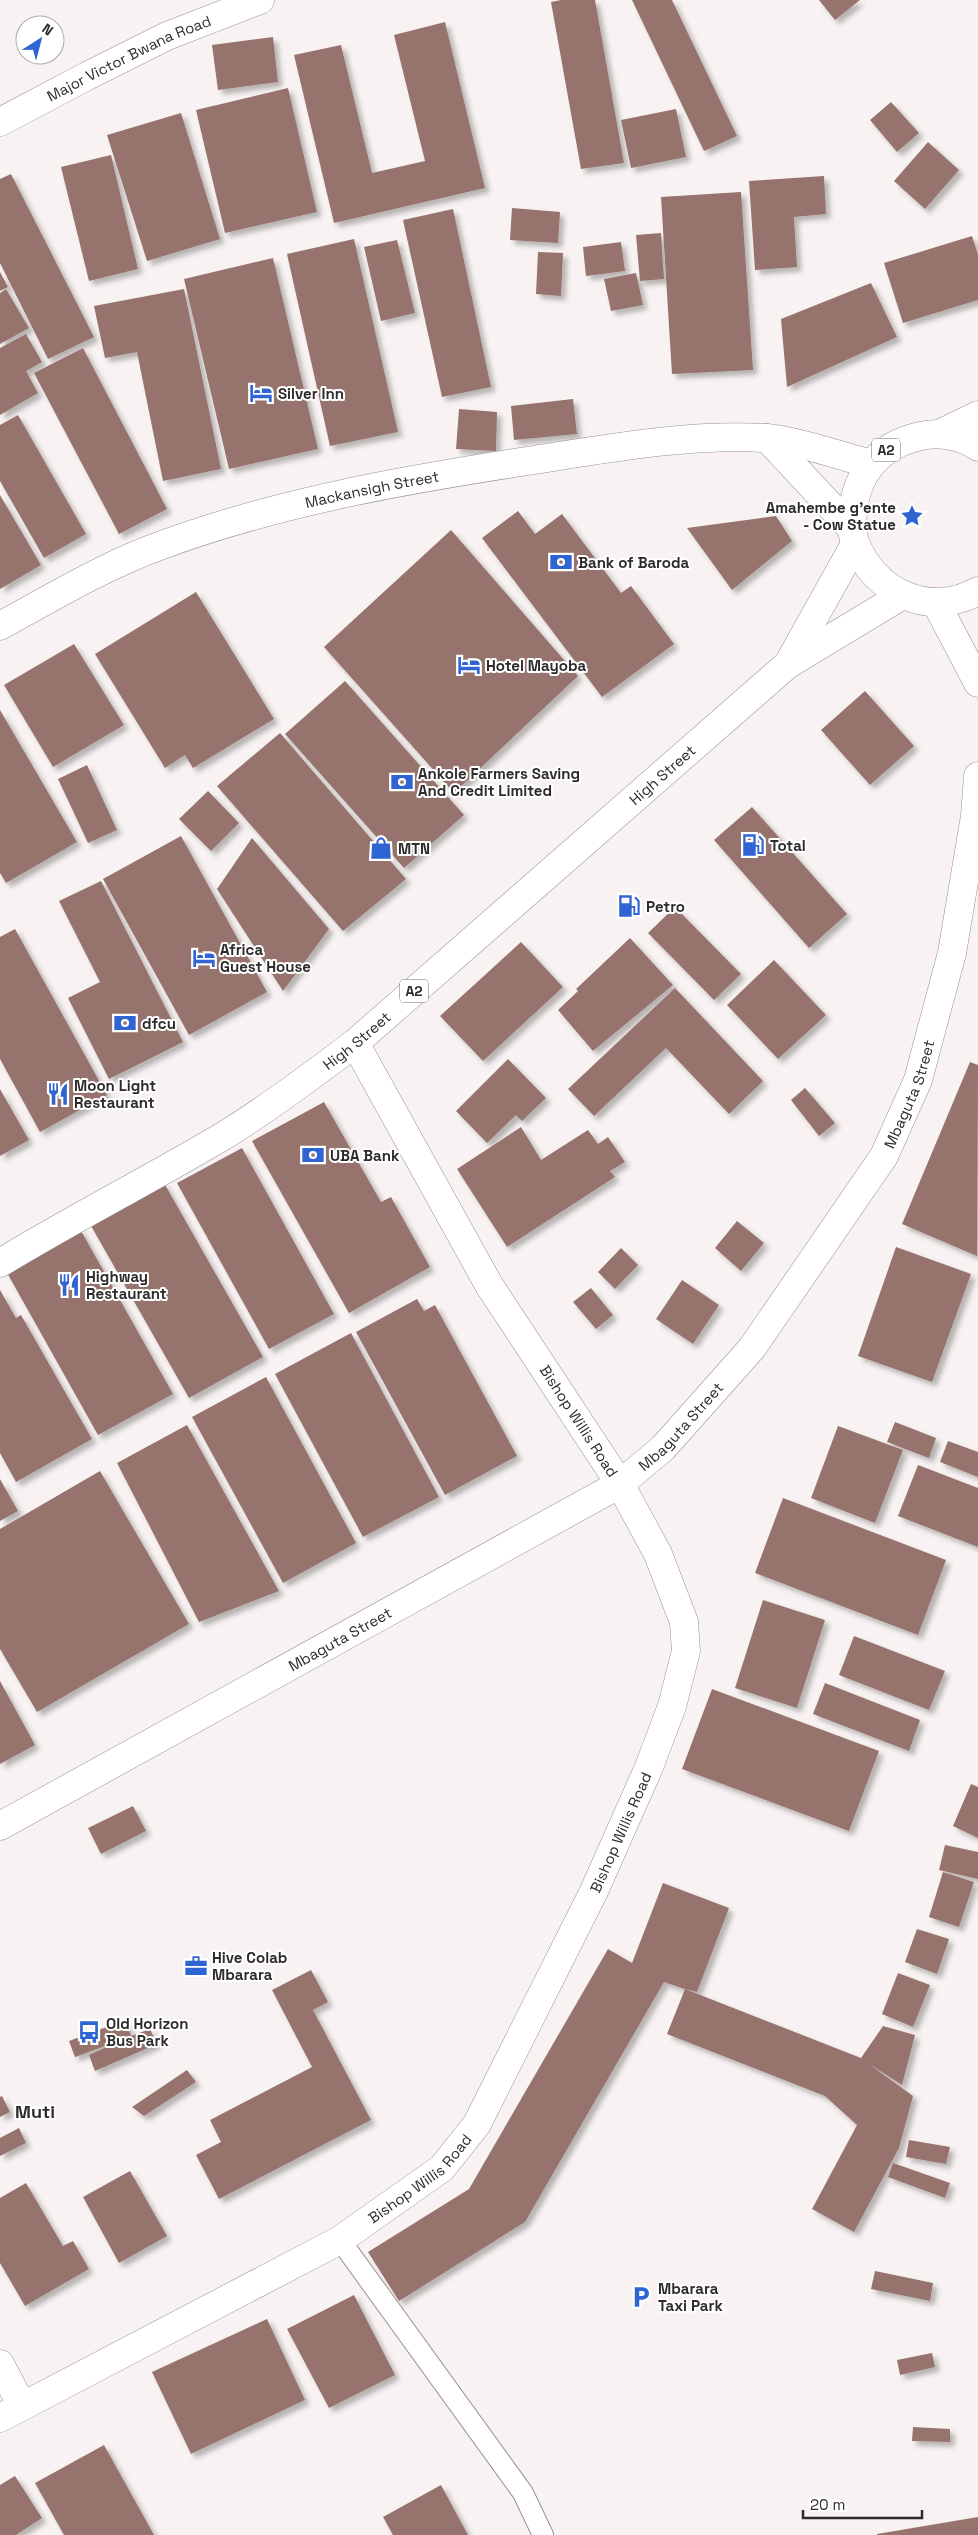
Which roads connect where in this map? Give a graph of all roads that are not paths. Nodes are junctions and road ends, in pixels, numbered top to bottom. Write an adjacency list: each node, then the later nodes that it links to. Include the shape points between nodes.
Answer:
1 (260, 0): 2 (main road, Major Victor Bwana Road, via 167,36)
2 (0, 122)
3 (978, 415): 4 (main road, A2)
4 (939, 434): 6 (main road, A2, via 970,441); 7 (main road, A2, via 901,441 885,450)
5 (767, 438): 7 (main road, Mackansigh Street); 8 (main road); 12 (main road, Mackansigh Street, via 708,438 636,444 415,478 256,514 161,545 82,580)
6 (978, 447)
7 (871, 464): 8 (main road, A2, via 855,494)
8 (854, 536): 10 (main road, via 873,574); 13 (main road, High Street / A2)
9 (978, 591): 11 (main road, via 964,599)
10 (901, 596): 11 (main road); 13 (main road, High Street / A2)
11 (936, 603): 14 (main road)
12 (0, 626)
13 (787, 665): 16 (main road, High Street / A2)
14 (978, 683)
15 (978, 776): 18 (main road, Mbaguta Street, via 975,816 952,953 918,1080 884,1156 752,1348 663,1448)
16 (355, 1043): 17 (main road, High Street / A2, via 292,1091 224,1135 69,1220); 18 (main road, Bishop Willis Road, via 489,1285)
17 (0, 1262)
18 (620, 1484): 19 (main road, Mbaguta Street); 20 (main road, Bishop Willis Road, via 658,1554 684,1622 686,1651 672,1706 594,1891 477,2124 442,2168)
19 (0, 1826)
20 (340, 2240): 22 (main road, Bishop Willis Road); 23 (lane, via 523,2493)
21 (0, 2364): 22 (main road)
22 (11, 2412)
23 (542, 2535)

